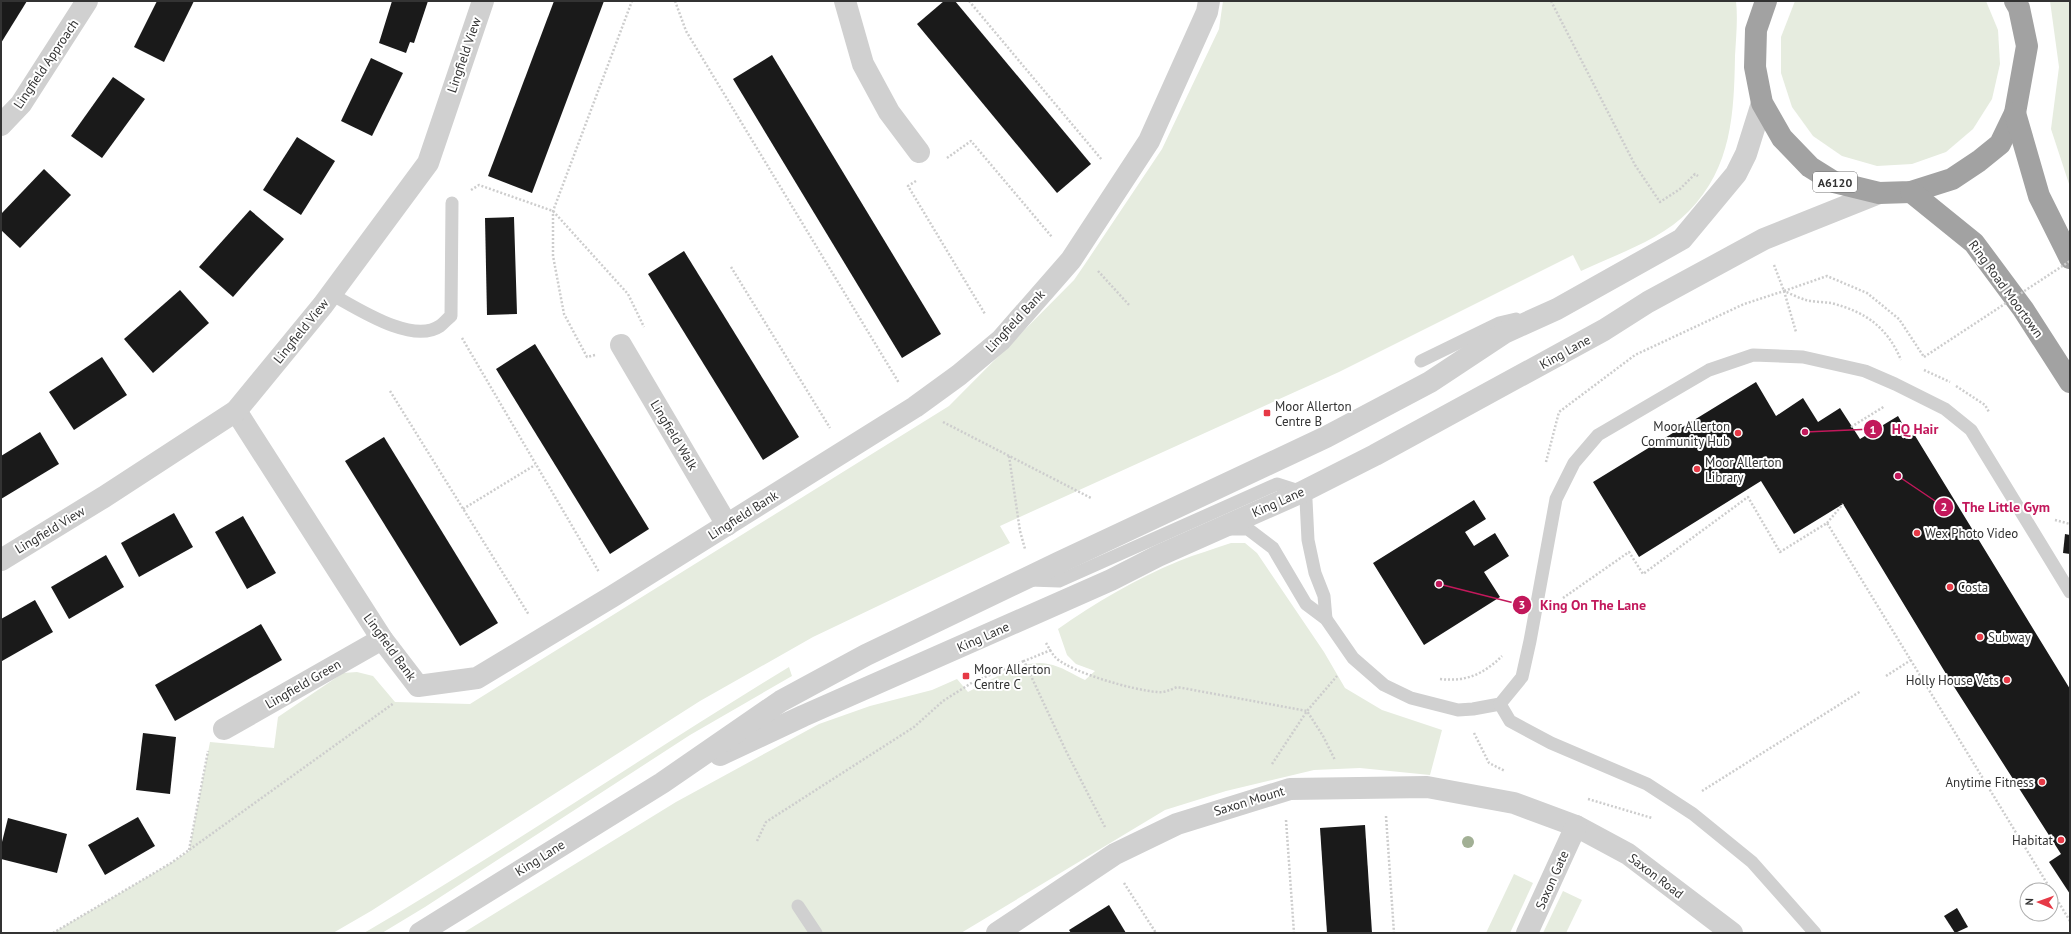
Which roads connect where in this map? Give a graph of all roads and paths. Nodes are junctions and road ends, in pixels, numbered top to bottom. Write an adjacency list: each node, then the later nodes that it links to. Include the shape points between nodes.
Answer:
1 (87, 1): 15 (street, Lingfield Approach, via 21,104)
2 (483, 1): 29 (street, Lingfield View, via 428,163)
3 (632, 1): 23 (path)
4 (674, 1): 41 (path, via 686,32)
5 (845, 1): 16 (street, via 863,64 889,112)
6 (969, 1): 18 (path)
7 (1551, 1): 19 (path, via 1635,165 1660,202 1680,190 1695,174)
8 (2015, 1): 12 (highway, A6120)
9 (2029, 1): 12 (street)
10 (1208, 6): 18 (street, Lingfield Bank, via 1149,141)
11 (1760, 6): 13 (highway, A6120, via 1755,66)
12 (2028, 46): 14 (highway, A6120)
13 (1762, 102): 19 (street, King Lane, via 1746,154 1736,174); 21 (highway, A6120, via 1782,138 1810,167 1834,182)
14 (2015, 113): 20 (highway, A6120, via 2000,144 1979,161 1952,179); 25 (highway, A6120, via 2039,196)
15 (1, 125)
16 (919, 152): 17 (path)
17 (932, 170): 26 (path, via 971,141); 33 (path, via 908,186)
18 (1122, 183): 26 (street, Lingfield Bank)
19 (1725, 188): 31 (street, King Lane, via 1682,239)
20 (1911, 192): 21 (highway, A6120); 38 (highway, Ring Road Moortown, via 1974,243 2023,309)
21 (1879, 193): 24 (street, King Lane)
22 (452, 203): 23 (path, via 479,185); 32 (lane)
23 (553, 211): 34 (path, via 628,294 645,326); 34 (path, via 553,256 564,314 587,357)
24 (1764, 239): 28 (path); 47 (street, King Lane, via 1648,302 1604,330)
25 (2070, 259): 28 (path, bridge, via 1924,357 1899,319 1867,293 1827,276)
26 (1071, 260): 30 (path, via 1098,271); 33 (street, Lingfield Bank)
27 (731, 267): 44 (path)
28 (1784, 291): 35 (path); 37 (path, via 1806,300 1830,303 1859,312 1880,326 1896,348); 46 (path, via 1744,304 1635,355 1559,412)
29 (331, 294): 32 (lane, via 400,329 423,331 439,327); 42 (street, Lingfield View)
30 (1130, 306)
31 (1557, 309): 36 (lane, via 1499,323); 55 (street, King Lane, via 1504,333 1430,382 1326,437)
32 (451, 316): 45 (path, via 467,350)
33 (1001, 340): 41 (street, Lingfield Bank)
34 (620, 345): 52 (street, Lingfield Walk)
35 (1803, 357): 56 (lane, via 1865,371 1895,384 1945,410 1971,430); 57 (lane, via 1753,355 1709,370 1598,435 1574,463 1556,499)
36 (1420, 361)
37 (1902, 362)
38 (2070, 382)
39 (390, 391): 50 (path)
40 (1888, 404): 43 (path)
41 (916, 407): 44 (street, Lingfield Bank); 48 (path)
42 (236, 411): 54 (street, Lingfield View); 61 (street, Lingfield Bank)
43 (1852, 427)
44 (844, 452): 52 (street, Lingfield Bank)
45 (535, 464): 50 (path); 58 (path)
46 (1546, 464)
47 (1302, 492): 53 (street, King Lane); 55 (lane, via 1278,484 1059,581); 59 (lane, via 1306,500 1308,540 1315,573 1324,596)
48 (1091, 498)
49 (1843, 504): 51 (path)
50 (463, 509): 60 (path)
51 (1827, 524): 57 (path, via 1780,552 1748,497 1643,574 1629,552 1562,598); 66 (path)
52 (727, 525): 58 (street, Lingfield Bank)
53 (1218, 529): 59 (lane, via 1248,529 1272,548 1306,604); 77 (street, King Lane, via 1104,584 804,716)
54 (1, 560)
55 (1024, 580): 77 (street, King Lane, via 866,655 781,701)
56 (2070, 592)
57 (1539, 594): 72 (lane, via 1522,677)
58 (613, 596): 60 (street, Lingfield Bank)
59 (1326, 619): 65 (lane)
60 (543, 638): 70 (street, Lingfield Bank, via 477,678)
61 (382, 639): 70 (street, Lingfield Bank); 74 (street, Lingfield Green)
62 (1046, 643): 63 (path)
63 (1051, 650): 67 (path); 73 (path, via 1055,657 1069,667 1135,687 1156,692 1177,688)
64 (1505, 653): 69 (path, via 1489,668 1472,678)
65 (1353, 658): 72 (lane, via 1384,685 1411,698 1458,710); 73 (path)
66 (1911, 660): 68 (path); 88 (path)
67 (1024, 661): 84 (path, via 973,682 943,702 914,727 766,822); 86 (path, via 1107,830)
68 (1886, 676)
69 (1438, 679)
70 (418, 686): 85 (path)
71 (1861, 691): 81 (path, via 1702,791)
72 (1500, 704): 98 (lane, via 1510,721 1551,743 1647,784 1693,814 1752,862)
73 (1306, 711): 79 (path, via 1323,736); 82 (path)
74 (224, 729): 85 (path, via 210,742)
75 (1474, 733): 76 (path, via 1489,763)
76 (1508, 772)
77 (662, 783): 90 (street, King Lane)
78 (1384, 787): 79 (street, Saxon Mount); 83 (street, Saxon Mount, via 1427,787 1514,803); 95 (path)
79 (1350, 788): 80 (street, Saxon Mount)
80 (1284, 790): 82 (street, Saxon Mount); 94 (path)
81 (1700, 797)
82 (1247, 802): 86 (street, Saxon Mount, via 1177,824)
83 (1576, 826): 96 (street, Saxon Gate); 97 (street, Saxon Road, via 1628,854)
84 (757, 841)
85 (189, 851): 89 (path)
86 (1115, 854): 92 (street, Saxon Mount); 93 (path, via 1121,877)
87 (798, 906): 91 (lane)
88 (2070, 921)
89 (53, 933)
90 (420, 933)
91 (816, 933)
92 (997, 933)
93 (1156, 933)
94 (1294, 933)
95 (1394, 933)
96 (1527, 933)
97 (1732, 933)
98 (1815, 933)

